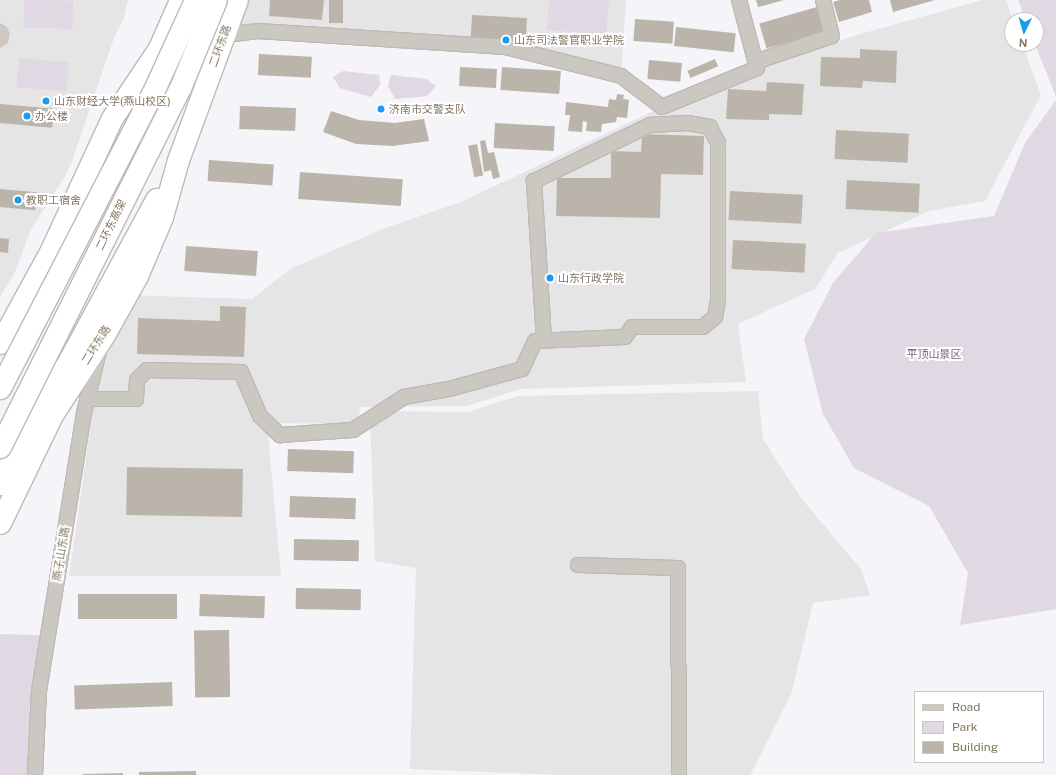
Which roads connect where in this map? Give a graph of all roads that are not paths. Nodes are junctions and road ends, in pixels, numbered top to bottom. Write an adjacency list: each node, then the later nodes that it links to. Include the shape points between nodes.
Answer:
1 (180, 0): 8 (highway)
2 (195, 0): 16 (highway, bridge, via 152,94)
3 (216, 0): 15 (highway, 二环东高架, bridge, via 180,88)
4 (237, 0): 7 (highway, 二环东路)
5 (739, 0): 9 (street)
6 (824, 0): 9 (street, via 832,36)
7 (224, 35): 8 (street); 9 (street, via 258,31 506,48 621,76 662,107 757,68); 10 (highway, 二环东路)
8 (153, 57): 13 (highway, via 112,118 50,252); 14 (highway, via 44,282); 16 (highway, via 120,151)
9 (755, 62)
10 (178, 160): 11 (highway, 二环东路, via 159,223 137,276); 20 (highway, 二环东路, via 137,209 40,396); 21 (highway, via 47,402)
11 (104, 335): 17 (street, 燕子山东路); 22 (highway, 二环东路, via 52,415)
12 (544, 341): 12 (street, via 625,337 632,327 703,327 716,317 718,143 710,127 686,123 650,125 534,181); 17 (street, via 535,341 522,369 404,397 353,430 280,435 260,416 241,372 147,370 137,380 136,399)
13 (0, 343)
14 (0, 355)
15 (34, 380): 18 (highway, 二环东高架, bridge); 19 (highway, bridge)
16 (0, 388)
17 (87, 399): 24 (street, 燕子山东路, via 39,691)
18 (0, 447)
19 (0, 475)
20 (0, 484)
21 (0, 500)
22 (0, 523)
23 (578, 565): 25 (street, via 678,568)
24 (35, 775)
25 (678, 775)

